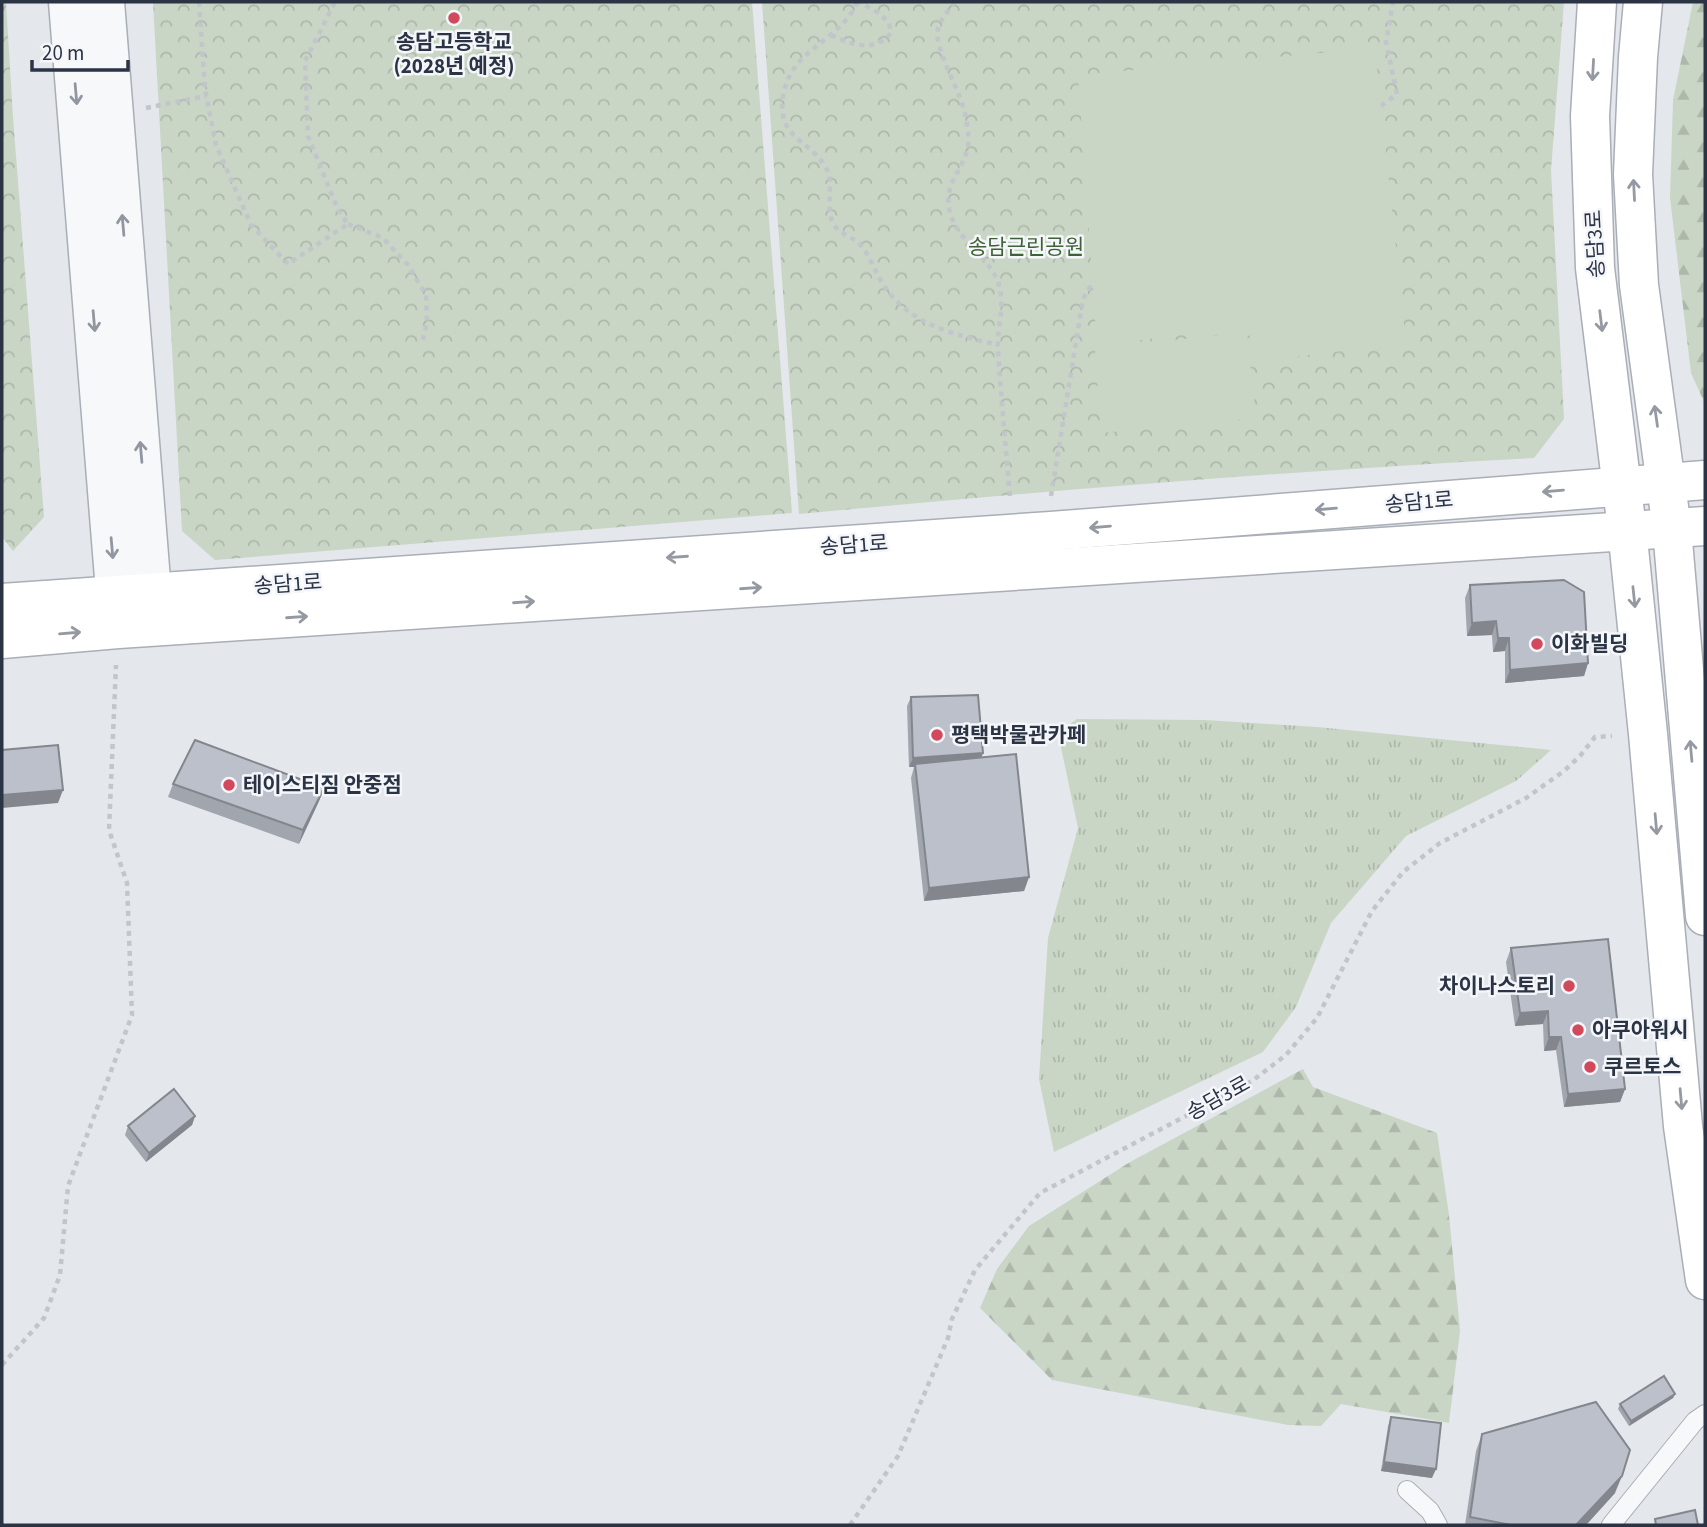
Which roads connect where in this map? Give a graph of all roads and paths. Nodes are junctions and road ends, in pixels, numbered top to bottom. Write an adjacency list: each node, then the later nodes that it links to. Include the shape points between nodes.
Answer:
1 (68, 2): 26 (street, one-way to 26)
2 (105, 2): 26 (street, one-way to 2)
3 (199, 2): 11 (path)
4 (335, 2): 14 (path, via 305,61 308,136)
5 (858, 2): 10 (path); 10 (path, via 886,20 891,33 882,42 863,46)
6 (955, 2): 17 (path, via 937,30 944,61 963,100 968,146 947,201 959,233 999,281)
7 (1393, 2): 12 (path, via 1386,42 1397,94)
8 (1597, 2): 20 (main road, 송담3로, one-way to 20, via 1590,116 1595,268)
9 (1643, 2): 19 (main road, 송담3로, one-way to 9, via 1639,285 1635,202)
10 (831, 35): 17 (path, via 804,55 792,72 782,104 790,131 830,175 832,222 858,241 882,283 913,315 936,327)
11 (206, 96): 13 (path); 14 (path, via 216,145 251,225 288,264)
12 (1381, 106)
13 (135, 110)
14 (348, 224): 16 (path, via 383,238 408,264 426,295)
15 (1093, 282): 24 (path, via 1083,299 1049,510)
16 (422, 344)
17 (998, 345): 21 (path)
18 (1705, 480): 19 (main road, 송담1로)
19 (1665, 484): 20 (main road, 송담1로); 22 (main road, 송담3로)
20 (1621, 486): 22 (main road); 23 (main road, 송담3로); 24 (main road, 송담1로, one-way to 24)
21 (1011, 509)
22 (1689, 527): 23 (main road, 송담1로); 29 (main road, 송담3로, one-way to 22)
23 (1627, 529): 26 (main road, 송담1로, one-way to 23); 28 (main road, 송담3로, one-way to 28)
24 (1051, 531): 26 (main road, 송담1로, one-way to 26)
25 (2, 603): 26 (main road, 송담1로)
26 (137, 611): 27 (main road, 송담1로, one-way to 26); 31 (path, via 110,830 127,883 132,1015 68,1186 60,1275 44,1318)
27 (2, 639)
28 (1648, 734): 30 (main road, 송담3로, one-way to 30, via 1683,1126); 34 (path, 송담3로, via 1595,737 1564,771 1526,798 1440,843 1403,872 1372,911 1317,1018 1286,1055 1252,1081 1040,1193 975,1270 898,1455)
29 (1705, 916)
30 (1705, 1280)
31 (2, 1365)
32 (1705, 1414): 36 (lane)
33 (1407, 1490): 35 (lane)
34 (850, 1525)
35 (1438, 1525)
36 (1611, 1525)

